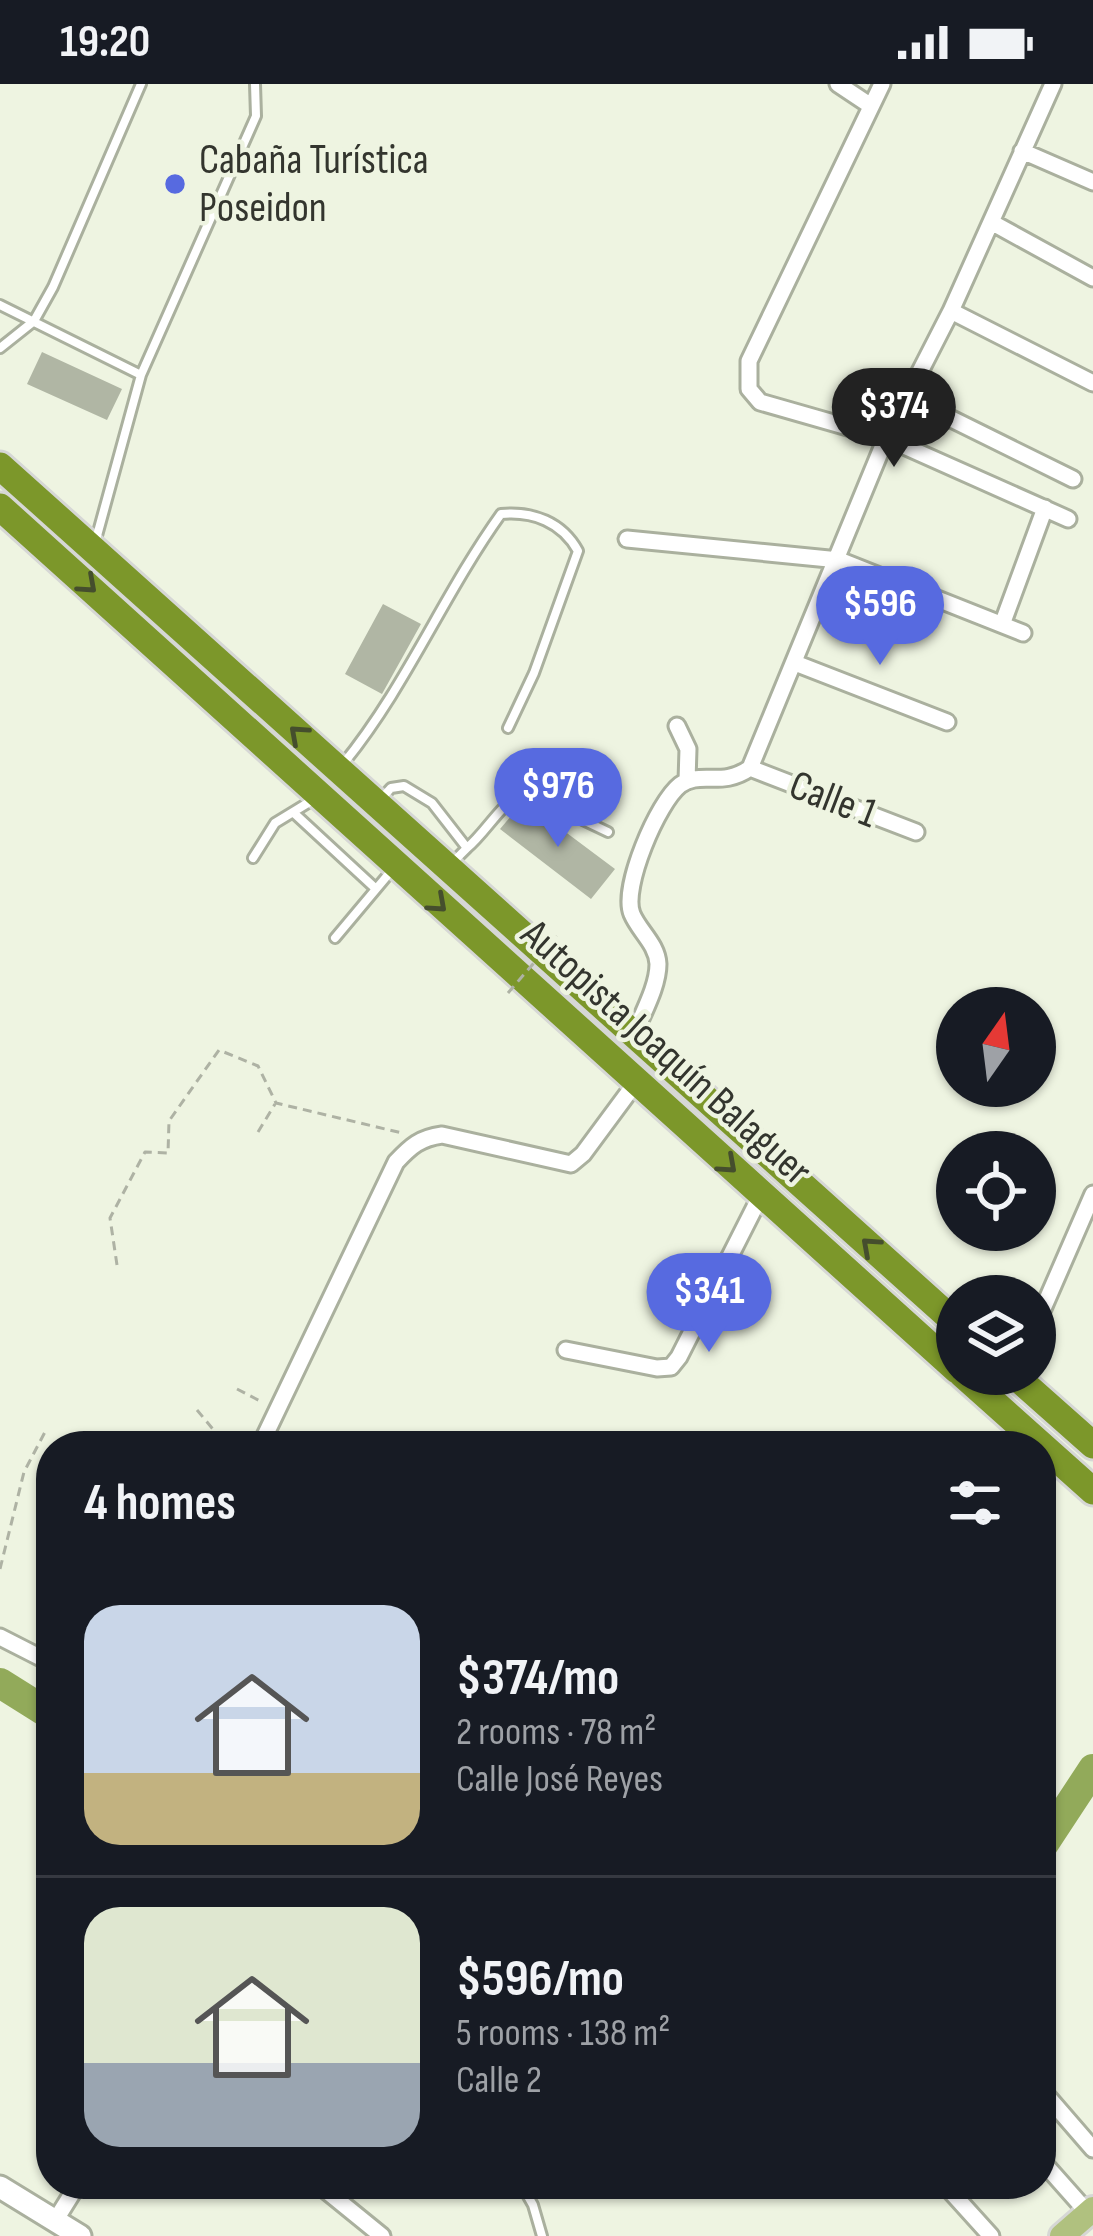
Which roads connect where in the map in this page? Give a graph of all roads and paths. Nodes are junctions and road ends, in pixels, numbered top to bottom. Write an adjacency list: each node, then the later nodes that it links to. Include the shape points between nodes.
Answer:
1 (140, 84): 13 (lane)
2 (255, 84): 15 (lane, via 256,116)
3 (838, 84): 6 (street)
4 (882, 84): 6 (street)
5 (1053, 84): 7 (street)
6 (871, 106): 18 (street, via 749,361 749,389 787,412)
7 (1022, 151): 8 (street); 9 (street)
8 (1093, 182)
9 (991, 222): 10 (street); 12 (street)
10 (1093, 278)
11 (0, 305): 13 (lane)
12 (951, 311): 16 (street); 17 (street)
13 (34, 321): 14 (lane); 15 (lane)
14 (0, 348)
15 (141, 375): 25 (lane)
16 (1093, 383)
17 (907, 397): 18 (street); 20 (street)
18 (886, 438): 22 (street); 26 (street)
19 (0, 466): 25 (highway, Autopista Joaquín Balaguer)
20 (1073, 479)
21 (0, 507): 37 (highway, Autopista Joaquín Balaguer, one-way to 37)
22 (1045, 508): 23 (street); 27 (street)
23 (1067, 519)
24 (627, 539): 26 (street)
25 (93, 550): 34 (highway, Autopista Joaquín Balaguer, one-way to 25)
26 (839, 560): 27 (street); 29 (street)
27 (1003, 622): 28 (street)
28 (1023, 633)
29 (795, 663): 30 (street); 33 (street)
30 (947, 722)
31 (677, 726): 35 (street, via 688,748)
32 (508, 728): 34 (lane, via 578,551 559,527 518,513 501,514 462,567 392,700)
33 (751, 768): 35 (street, via 736,778); 39 (street, Calle 1)
34 (338, 770): 36 (highway, Autopista Joaquín Balaguer)
35 (687, 781): 48 (street, via 667,800 630,891 633,916 658,965)
36 (377, 804): 40 (highway, Autopista Joaquín Balaguer); 42 (lane, via 395,785 411,788 432,803)
37 (306, 806): 41 (lane, via 275,823); 43 (highway, Autopista Joaquín Balaguer); 44 (lane)
38 (608, 832): 42 (lane, via 524,792)
39 (916, 832)
40 (417, 842): 42 (highway, Autopista Joaquín Balaguer); 43 (lane)
41 (253, 858)
42 (456, 858): 48 (highway, Autopista Joaquín Balaguer)
43 (396, 866): 44 (lane); 49 (highway, Autopista Joaquín Balaguer, one-way to 49)
44 (375, 888): 45 (lane)
45 (334, 938)
46 (566, 941): 47 (path, bridge, via 559,936)
47 (508, 993)
48 (634, 1035): 57 (highway, Autopista Joaquín Balaguer, one-way to 48)
49 (637, 1082): 52 (street, via 571,1164 464,1138); 54 (highway, Autopista Joaquín Balaguer, one-way to 54)
50 (276, 1103): 51 (path); 52 (path); 55 (path, via 258,1066 219,1050 169,1121 168,1153 145,1152 110,1218)
51 (257, 1132)
52 (421, 1138): 64 (street, via 396,1162)
53 (1093, 1194): 56 (street)
54 (761, 1195): 58 (street, via 670,1366); 59 (highway, Autopista Joaquín Balaguer)
55 (117, 1265)
56 (1056, 1279)
57 (936, 1305)
58 (566, 1350)
59 (936, 1351)
60 (237, 1389): 64 (path)
61 (985, 1395): 67 (highway, Autopista Joaquín Balaguer)
62 (1037, 1395): 68 (highway)
63 (197, 1410): 65 (path)
64 (280, 1411): 66 (street)
65 (214, 1431)
66 (269, 1431)
67 (1025, 1431)
68 (1093, 1445)
69 (36, 1449): 72 (path)
70 (1056, 1458): 71 (highway, Autopista Joaquín Balaguer)
71 (1093, 1491)
72 (0, 1569)
73 (0, 1637): 74 (street)
74 (36, 1655)
75 (1056, 2107): 76 (street)
76 (1093, 2149)
77 (1056, 2179): 83 (street)
78 (0, 2187): 84 (main road)
79 (73, 2199): 84 (street)
80 (336, 2199): 86 (street)
81 (530, 2199): 87 (lane)
82 (958, 2199): 88 (street)
83 (1092, 2223): 85 (main road)
84 (64, 2229)
85 (1065, 2235)
86 (382, 2236)
87 (542, 2236)
88 (992, 2236)

